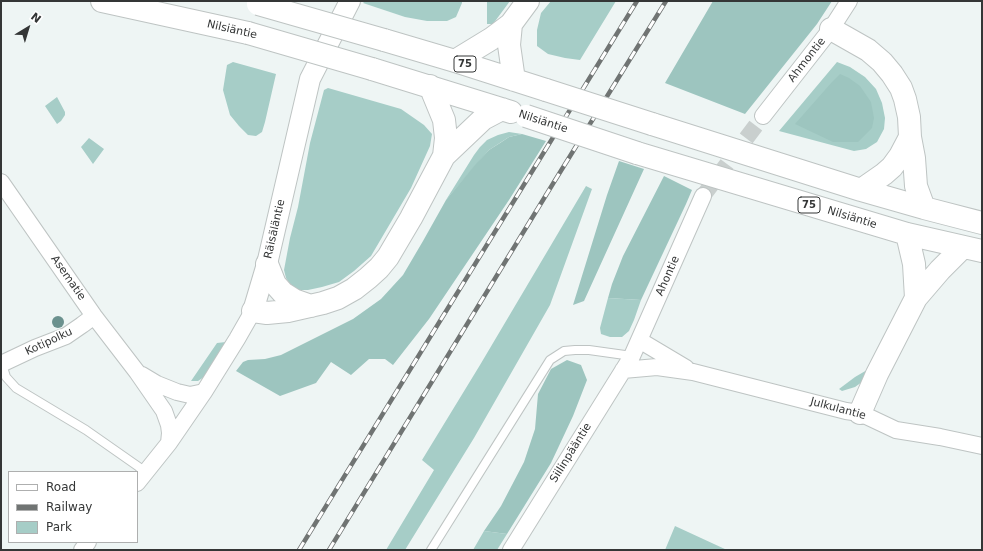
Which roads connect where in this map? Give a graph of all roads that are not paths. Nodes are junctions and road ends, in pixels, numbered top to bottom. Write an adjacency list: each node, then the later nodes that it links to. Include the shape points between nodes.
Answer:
1 (102, 1): 10 (main road, Nilsiäntie / 75, bridge, via 248,33)
2 (350, 1): 22 (street, Räisäläntie, via 310,79)
3 (528, 1): 6 (main road)
4 (848, 1): 7 (street, Ahmontie)
5 (252, 2): 8 (main road, 75, bridge)
6 (511, 24): 8 (main road); 9 (main road, via 509,45)
7 (831, 29): 12 (street, Ahmontie); 13 (main road, via 868,50 892,74 905,99)
8 (455, 61): 9 (main road, 75)
9 (514, 80): 16 (main road, 75, bridge)
10 (430, 86): 11 (main road, Nilsiäntie / 75); 14 (main road, via 444,120)
11 (502, 109): 14 (main road, via 483,119); 20 (main road, Nilsiäntie / 75, bridge, via 637,153)
12 (763, 116)
13 (910, 137): 16 (main road, via 892,167); 18 (main road, via 916,186)
14 (444, 156): 24 (main road, via 411,218 379,268 354,289 338,298)
15 (1, 182): 26 (street, Asematie)
16 (861, 190): 18 (main road, 75)
17 (704, 196): 27 (street, Ahontie)
18 (924, 208): 19 (main road, 75)
19 (982, 223)
20 (907, 234): 21 (main road, Nilsiäntie / 75); 23 (main road, via 914,264)
21 (972, 249): 23 (main road, via 940,270)
22 (267, 264): 24 (main road, via 275,284 283,293); 25 (street, Räisäläntie)
23 (916, 298): 34 (main road, via 877,374)
24 (311, 306): 25 (main road, via 267,313)
25 (253, 311): 33 (street, Räisäläntie)
26 (94, 316): 29 (street, Kotipolku, via 66,336); 31 (street, Asematie)
27 (639, 340): 28 (street, Ahontie); 32 (street, Julkulantie)
28 (632, 356): 30 (street, Siilinpääntie); 39 (lane, via 575,350 564,351 550,360)
29 (1, 364): 37 (lane, via 6,377 16,388 86,430)
30 (623, 370): 32 (street, Julkulantie, via 657,367); 40 (street, Siilinpääntie)
31 (137, 372): 33 (street, Asematie, via 177,392 190,395); 35 (street, Asematie, via 164,411 169,425)
32 (693, 372): 34 (street, Julkulantie)
33 (204, 392): 35 (street, Räisäläntie)
34 (860, 414): 36 (street, Julkulantie, via 896,430)
35 (169, 443): 38 (street)
36 (982, 446)
37 (134, 471)
38 (142, 478)
39 (431, 550)
40 (511, 550)

